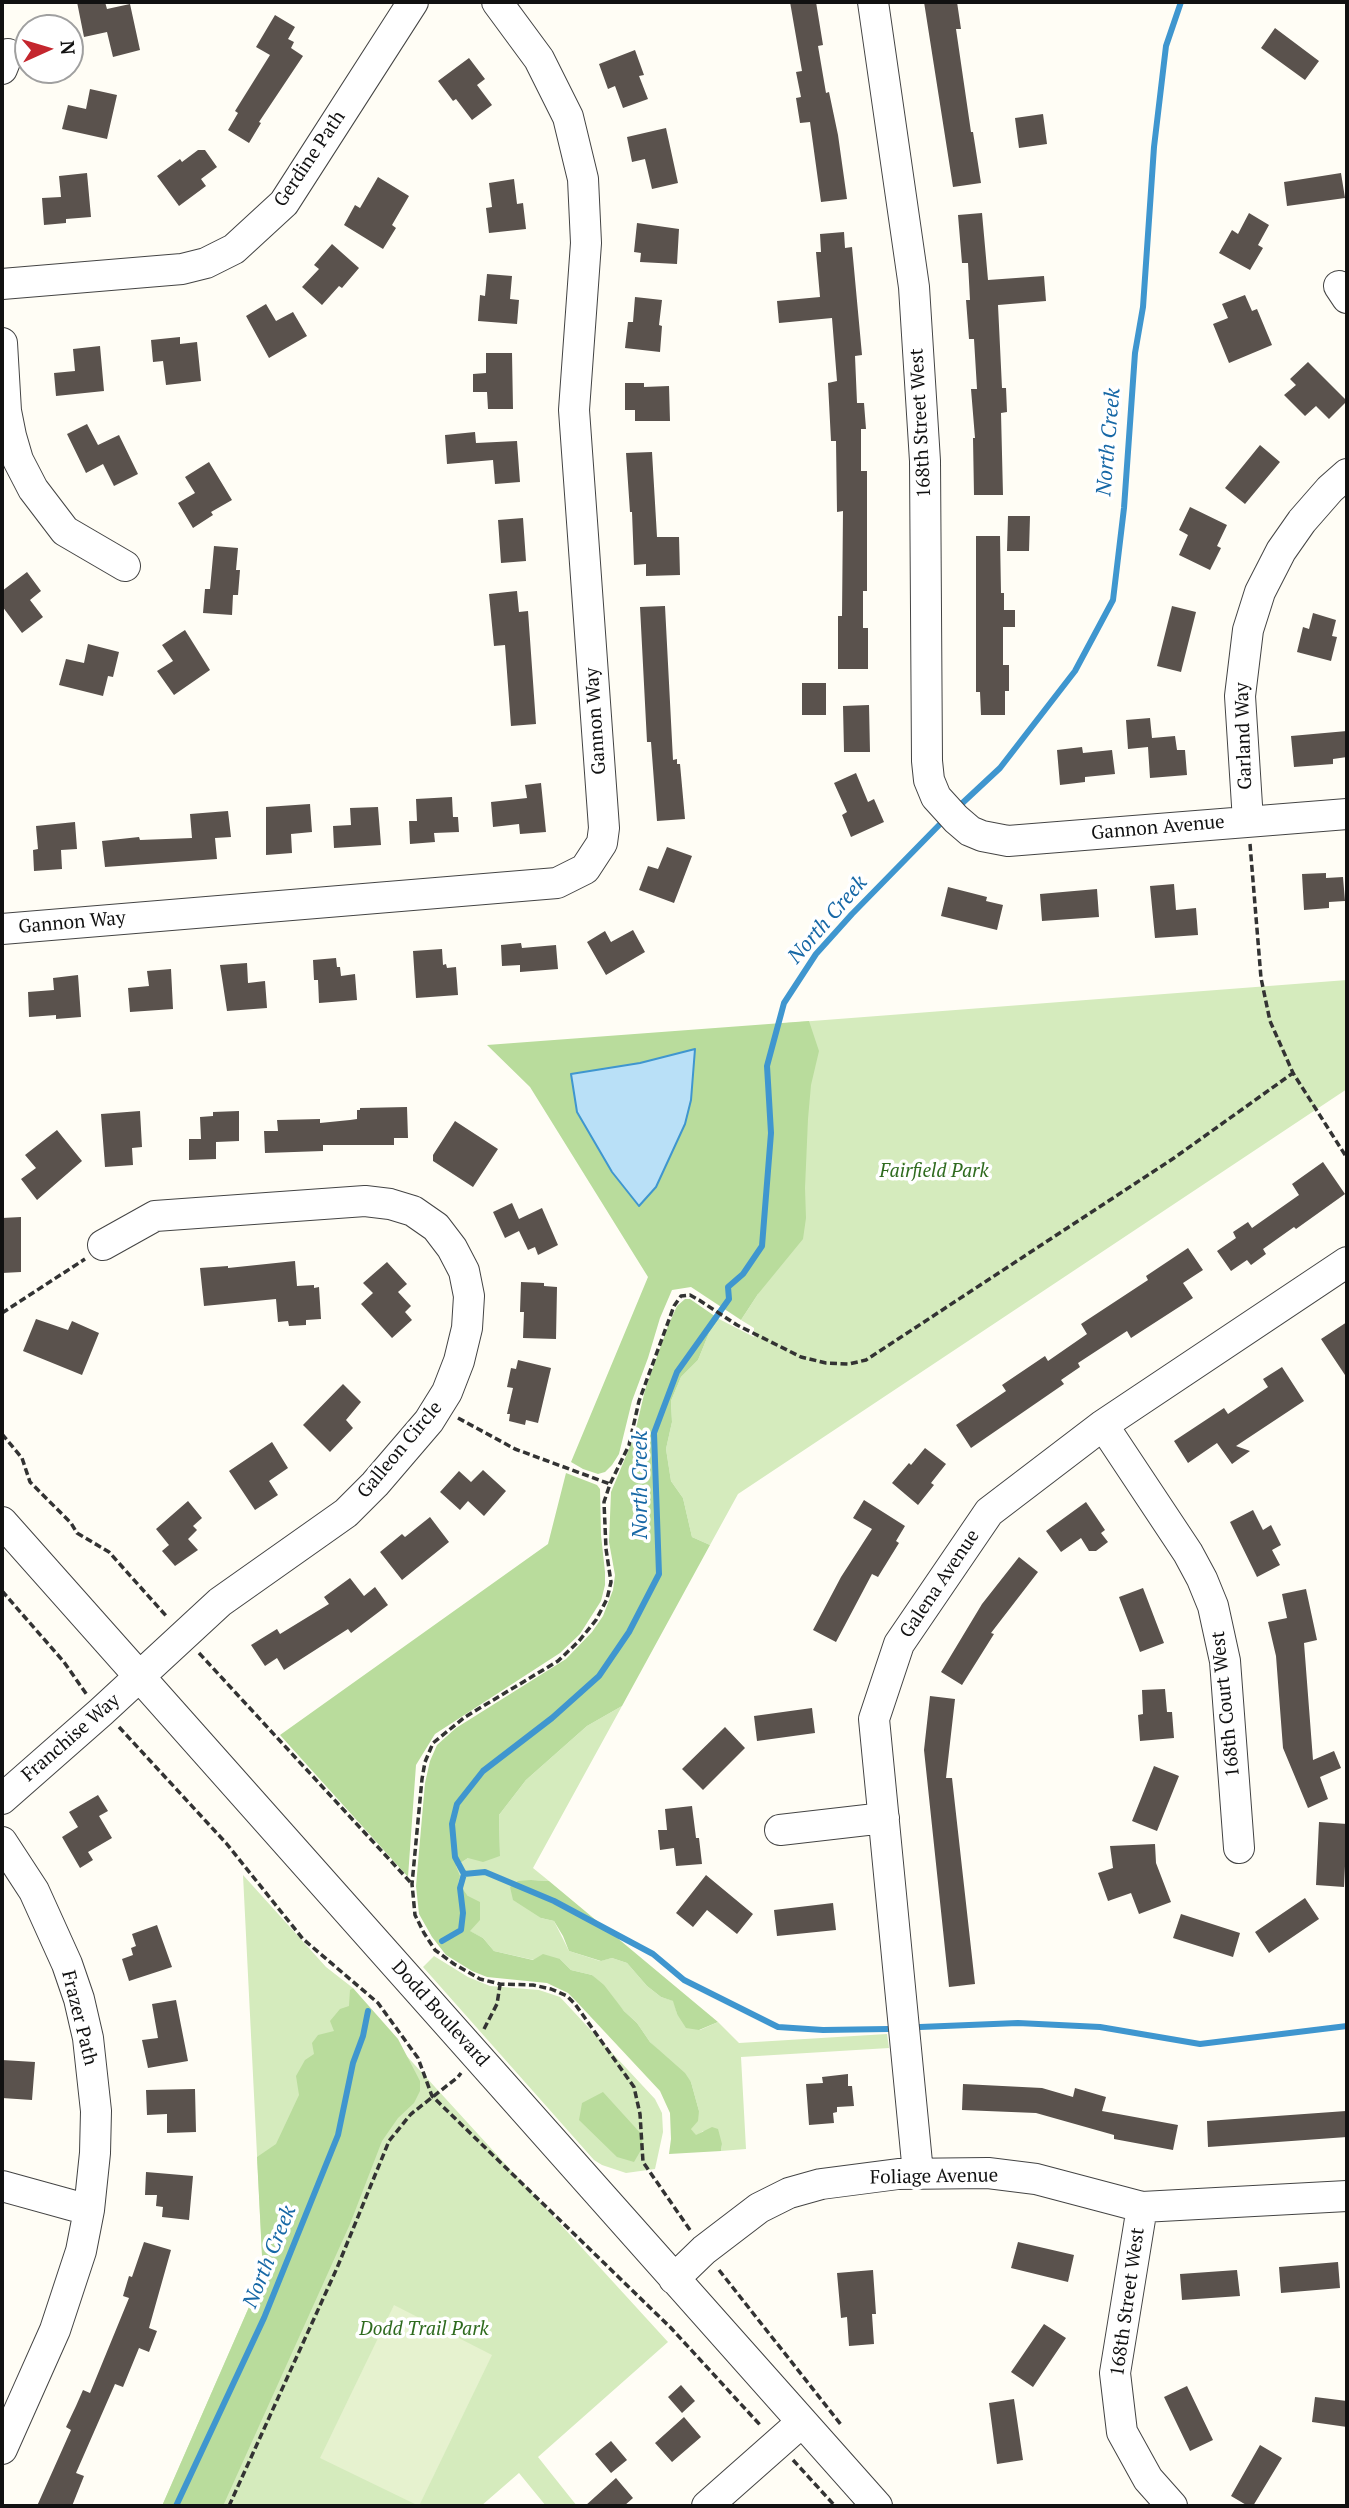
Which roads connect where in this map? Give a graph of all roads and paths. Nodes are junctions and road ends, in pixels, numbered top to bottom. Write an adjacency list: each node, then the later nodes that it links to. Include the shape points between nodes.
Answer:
1 (413, 2): 4 (street, Gerdine Path, via 284,203 234,249 182,269)
2 (497, 2): 11 (street, Gannon Way, via 539,59 568,117 583,179 586,243 574,410 602,844 585,869 557,883)
3 (873, 2): 10 (street, 168th Street West, via 914,287 925,461 929,780 936,797)
4 (2, 284)
5 (2, 343): 7 (street, via 11,436 33,489 65,531)
6 (1347, 474): 9 (street, Garland Way, via 1302,521 1281,551 1260,592 1248,630 1240,696)
7 (125, 566)
8 (1347, 814): 9 (street, Gannon Avenue)
9 (1248, 821): 10 (street, Gannon Avenue, via 1008,841); 12 (path, via 1261,978 1270,1021)
10 (970, 831)
11 (2, 929)
12 (1293, 1073): 13 (path); 20 (path, via 1174,1158 866,1360 849,1364 801,1357 690,1295 681,1296 639,1401 629,1445)
13 (1347, 1158)
14 (103, 1245): 16 (path); 17 (street, Galleon Circle, via 155,1216 365,1201 413,1211 436,1227 452,1248 464,1270 469,1296 459,1362)
15 (1347, 1262): 18 (street, Galena Avenue)
16 (2, 1313)
17 (438, 1408): 20 (path, via 515,1449); 23 (street, Galleon Circle, via 346,1513 220,1602)
18 (1103, 1425): 27 (street, Galena Avenue, via 989,1511 899,1644 874,1719); 30 (street, 168th Court West, via 1188,1553 1213,1606 1225,1661)
19 (2, 1434): 23 (path, via 22,1458 30,1482 77,1533 109,1552)
20 (610, 1484): 31 (path, via 604,1502 611,1582 607,1599 596,1620 558,1661 465,1717 433,1743 422,1779)
21 (2, 1522): 24 (street, Dodd Boulevard)
22 (2, 1591): 25 (path)
23 (183, 1635): 24 (street, Galleon Circle); 31 (path)
24 (140, 1676): 25 (street, Franchise Way); 42 (street, Dodd Boulevard)
25 (101, 1712): 26 (street, Franchise Way); 35 (path, via 199,1812 303,1939 378,2003 418,2058)
26 (2, 1799)
27 (884, 1818): 28 (street); 36 (street, Galena Avenue)
28 (780, 1830)
29 (2, 1842): 40 (street, Frazer Path, via 34,1891 67,1964 82,2012 96,2111)
30 (1239, 1848)
31 (412, 1884): 32 (path, via 415,1915 435,1950 480,1979)
32 (500, 1984): 33 (path, via 497,2004); 41 (path, via 551,1989 575,2004 634,2087 643,2162)
33 (481, 2034)
34 (464, 2067): 35 (path)
35 (432, 2096): 45 (path, via 671,2328); 47 (path, via 389,2141)
36 (918, 2173): 39 (street, Foliage Avenue, via 988,2173 1036,2179); 41 (street, Foliage Avenue, via 821,2184 789,2193 759,2208)
37 (2, 2186): 40 (street)
38 (1347, 2196): 39 (street, Foliage Avenue)
39 (1142, 2207): 51 (street, 168th Street West, via 1115,2373 1122,2432 1148,2479)
40 (89, 2210): 46 (street, Frazer Path, via 69,2293)
41 (704, 2250): 42 (street, Foliage Avenue); 44 (path)
42 (674, 2279): 43 (street, Dodd Boulevard)
43 (802, 2422): 45 (street); 50 (street, Dodd Boulevard)
44 (846, 2431)
45 (777, 2444): 48 (street); 49 (path)
46 (2, 2449)
47 (229, 2506)
48 (707, 2506)
49 (835, 2506)
50 (877, 2506)
51 (1172, 2506)

